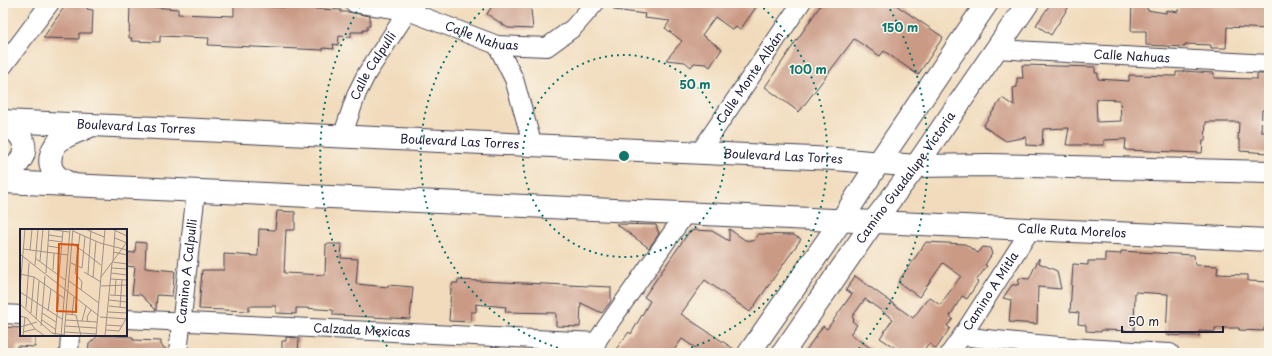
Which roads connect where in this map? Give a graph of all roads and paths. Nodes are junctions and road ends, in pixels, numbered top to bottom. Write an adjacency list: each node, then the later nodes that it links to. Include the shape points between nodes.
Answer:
1 (50, 3): 11 (street)
2 (354, 3): 7 (street, Calle Nahuas)
3 (595, 3): 8 (street, Calle Nahuas, via 573,28 547,47)
4 (801, 3): 16 (street, Calle Monte Albán)
5 (987, 3): 17 (main road)
6 (1028, 3): 9 (main road, Camino Guadalupe Victoria)
7 (413, 7): 8 (street, Calle Nahuas); 14 (street, Calle Calpulli, via 367,73 357,93)
8 (497, 44): 15 (street, via 514,79)
9 (995, 50): 10 (street, Calle Nahuas); 18 (main road, Camino Guadalupe Victoria)
10 (1269, 64)
11 (3, 66)
12 (3, 122): 13 (main road, Boulevard Las Torres); 20 (main road, via 21,137 24,150 23,158 17,166)
13 (93, 126): 14 (main road, Boulevard Las Torres); 22 (main road, via 63,138 52,151 52,169 62,180)
14 (342, 137): 15 (main road, Boulevard Las Torres)
15 (533, 146): 16 (main road, Boulevard Las Torres)
16 (699, 153): 17 (main road, Boulevard Las Torres)
17 (879, 162): 18 (main road, Boulevard Las Torres); 25 (main road)
18 (916, 166): 19 (main road, via 988,165); 26 (main road, Camino Guadalupe Victoria)
19 (1269, 172)
20 (3, 176)
21 (3, 182): 22 (main road)
22 (74, 185): 23 (main road)
23 (196, 190): 24 (main road); 32 (street, Camino A Calpulli)
24 (686, 213): 25 (main road); 36 (street)
25 (841, 221): 26 (main road, Calle Ruta Morelos); 40 (main road)
26 (874, 221): 27 (main road, Calle Ruta Morelos); 41 (main road, Camino Guadalupe Victoria)
27 (1031, 229): 28 (main road, Calle Ruta Morelos); 34 (street, Camino A Mitla)
28 (1269, 240)
29 (3, 314): 30 (street)
30 (20, 315)
31 (127, 320): 32 (street, Calzada Mexicas)
32 (181, 322): 36 (street, Calzada Mexicas); 39 (street, Camino A Calpulli)
33 (70, 336): 38 (street)
34 (962, 336): 35 (street); 42 (street, Camino A Mitla)
35 (1005, 347): 37 (street)
36 (593, 348)
37 (1111, 352): 43 (street)
38 (69, 353)
39 (178, 353)
40 (749, 353)
41 (783, 353)
42 (950, 353)
43 (1170, 353)

